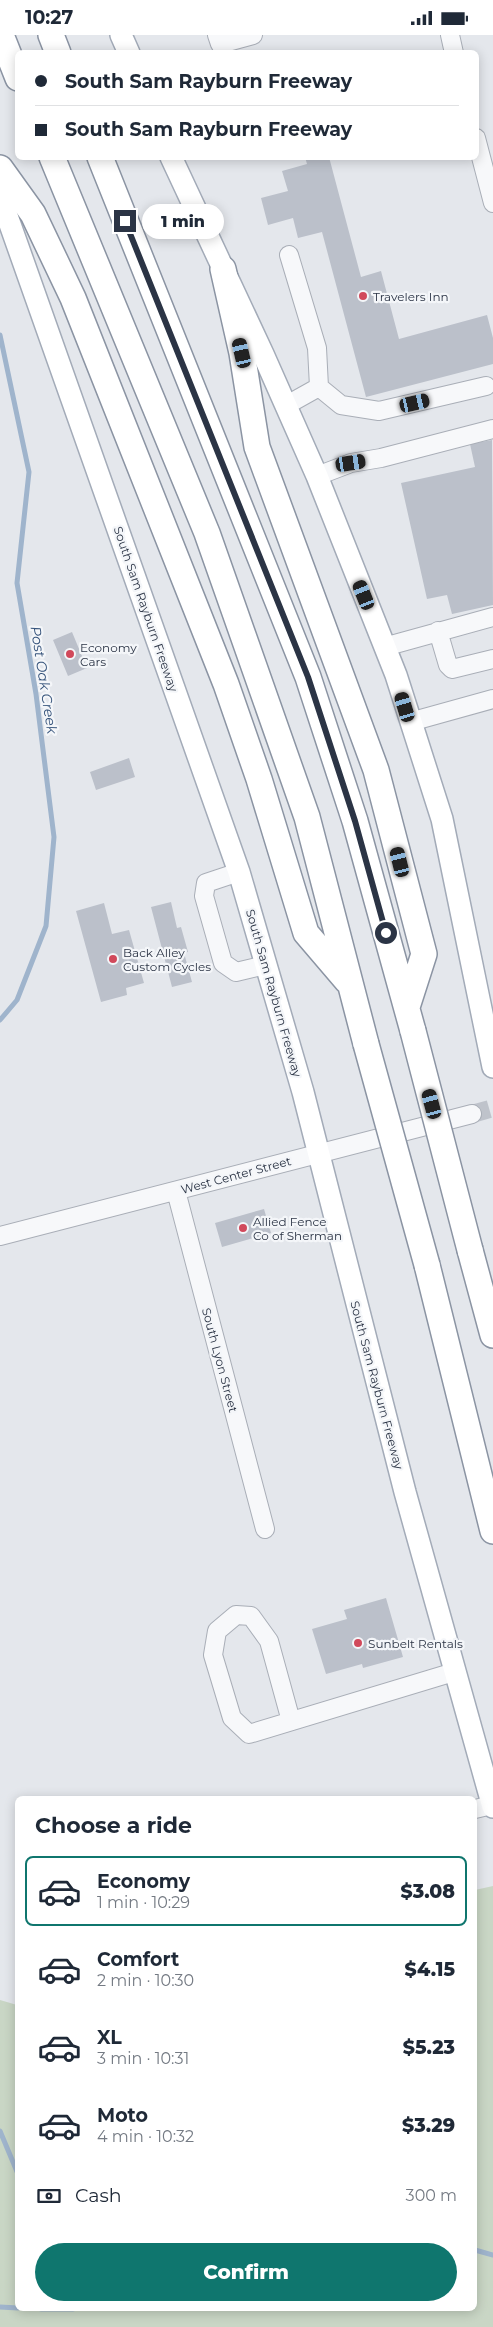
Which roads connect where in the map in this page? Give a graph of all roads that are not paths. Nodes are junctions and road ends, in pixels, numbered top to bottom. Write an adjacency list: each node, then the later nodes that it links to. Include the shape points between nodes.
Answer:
1 (1, 35): 10 (highway)
2 (51, 35): 7 (highway)
3 (121, 35): 8 (main road)
4 (252, 35): 6 (street)
5 (450, 35): 9 (street)
6 (219, 44)
7 (57, 50)
8 (128, 50)
9 (453, 50)
10 (15, 70)
11 (479, 149): 17 (street)
12 (53, 160): 33 (highway, via 207,533 307,817)
13 (101, 160): 34 (highway, via 308,677 355,821)
14 (174, 160): 19 (main road)
15 (0, 168): 33 (highway, via 33,214 77,307 226,683 306,933)
16 (0, 196): 31 (main road, South Sam Rayburn Freeway)
17 (493, 203)
18 (289, 255): 21 (street, via 316,348)
19 (223, 269): 22 (main road); 34 (highway, via 242,353 257,447 376,771 424,954)
20 (486, 386): 21 (street, via 379,411 341,405)
21 (319, 387): 22 (street)
22 (285, 406): 24 (main road)
23 (493, 429): 24 (street, via 381,459 351,463)
24 (316, 476): 27 (main road)
25 (493, 617): 26 (street)
26 (438, 631): 27 (street); 28 (street, via 452,669)
27 (384, 647): 30 (main road)
28 (493, 659)
29 (493, 699): 30 (street)
30 (410, 723): 35 (main road, via 442,819)
31 (239, 872): 32 (main road, South Sam Rayburn Freeway); 32 (street, via 206,883 204,896 223,963 236,972)
32 (265, 965): 37 (main road, South Sam Rayburn Freeway, via 303,1092)
33 (351, 986): 42 (highway, bridge, via 427,1265)
34 (407, 1007): 40 (highway, bridge)
35 (493, 1067)
36 (472, 1114): 37 (street, West Center Street)
37 (317, 1154): 38 (street, West Center Street); 43 (main road, South Sam Rayburn Freeway)
38 (176, 1191): 39 (street, West Center Street); 41 (street, South Lyon Street)
39 (0, 1237)
40 (493, 1335)
41 (265, 1529)
42 (493, 1531)
43 (454, 1672): 44 (street); 45 (main road, South Sam Rayburn Freeway)
44 (291, 1721): 44 (street, via 249,1734 232,1718 213,1655 217,1631 236,1615 251,1616 269,1641)
45 (487, 1807)

